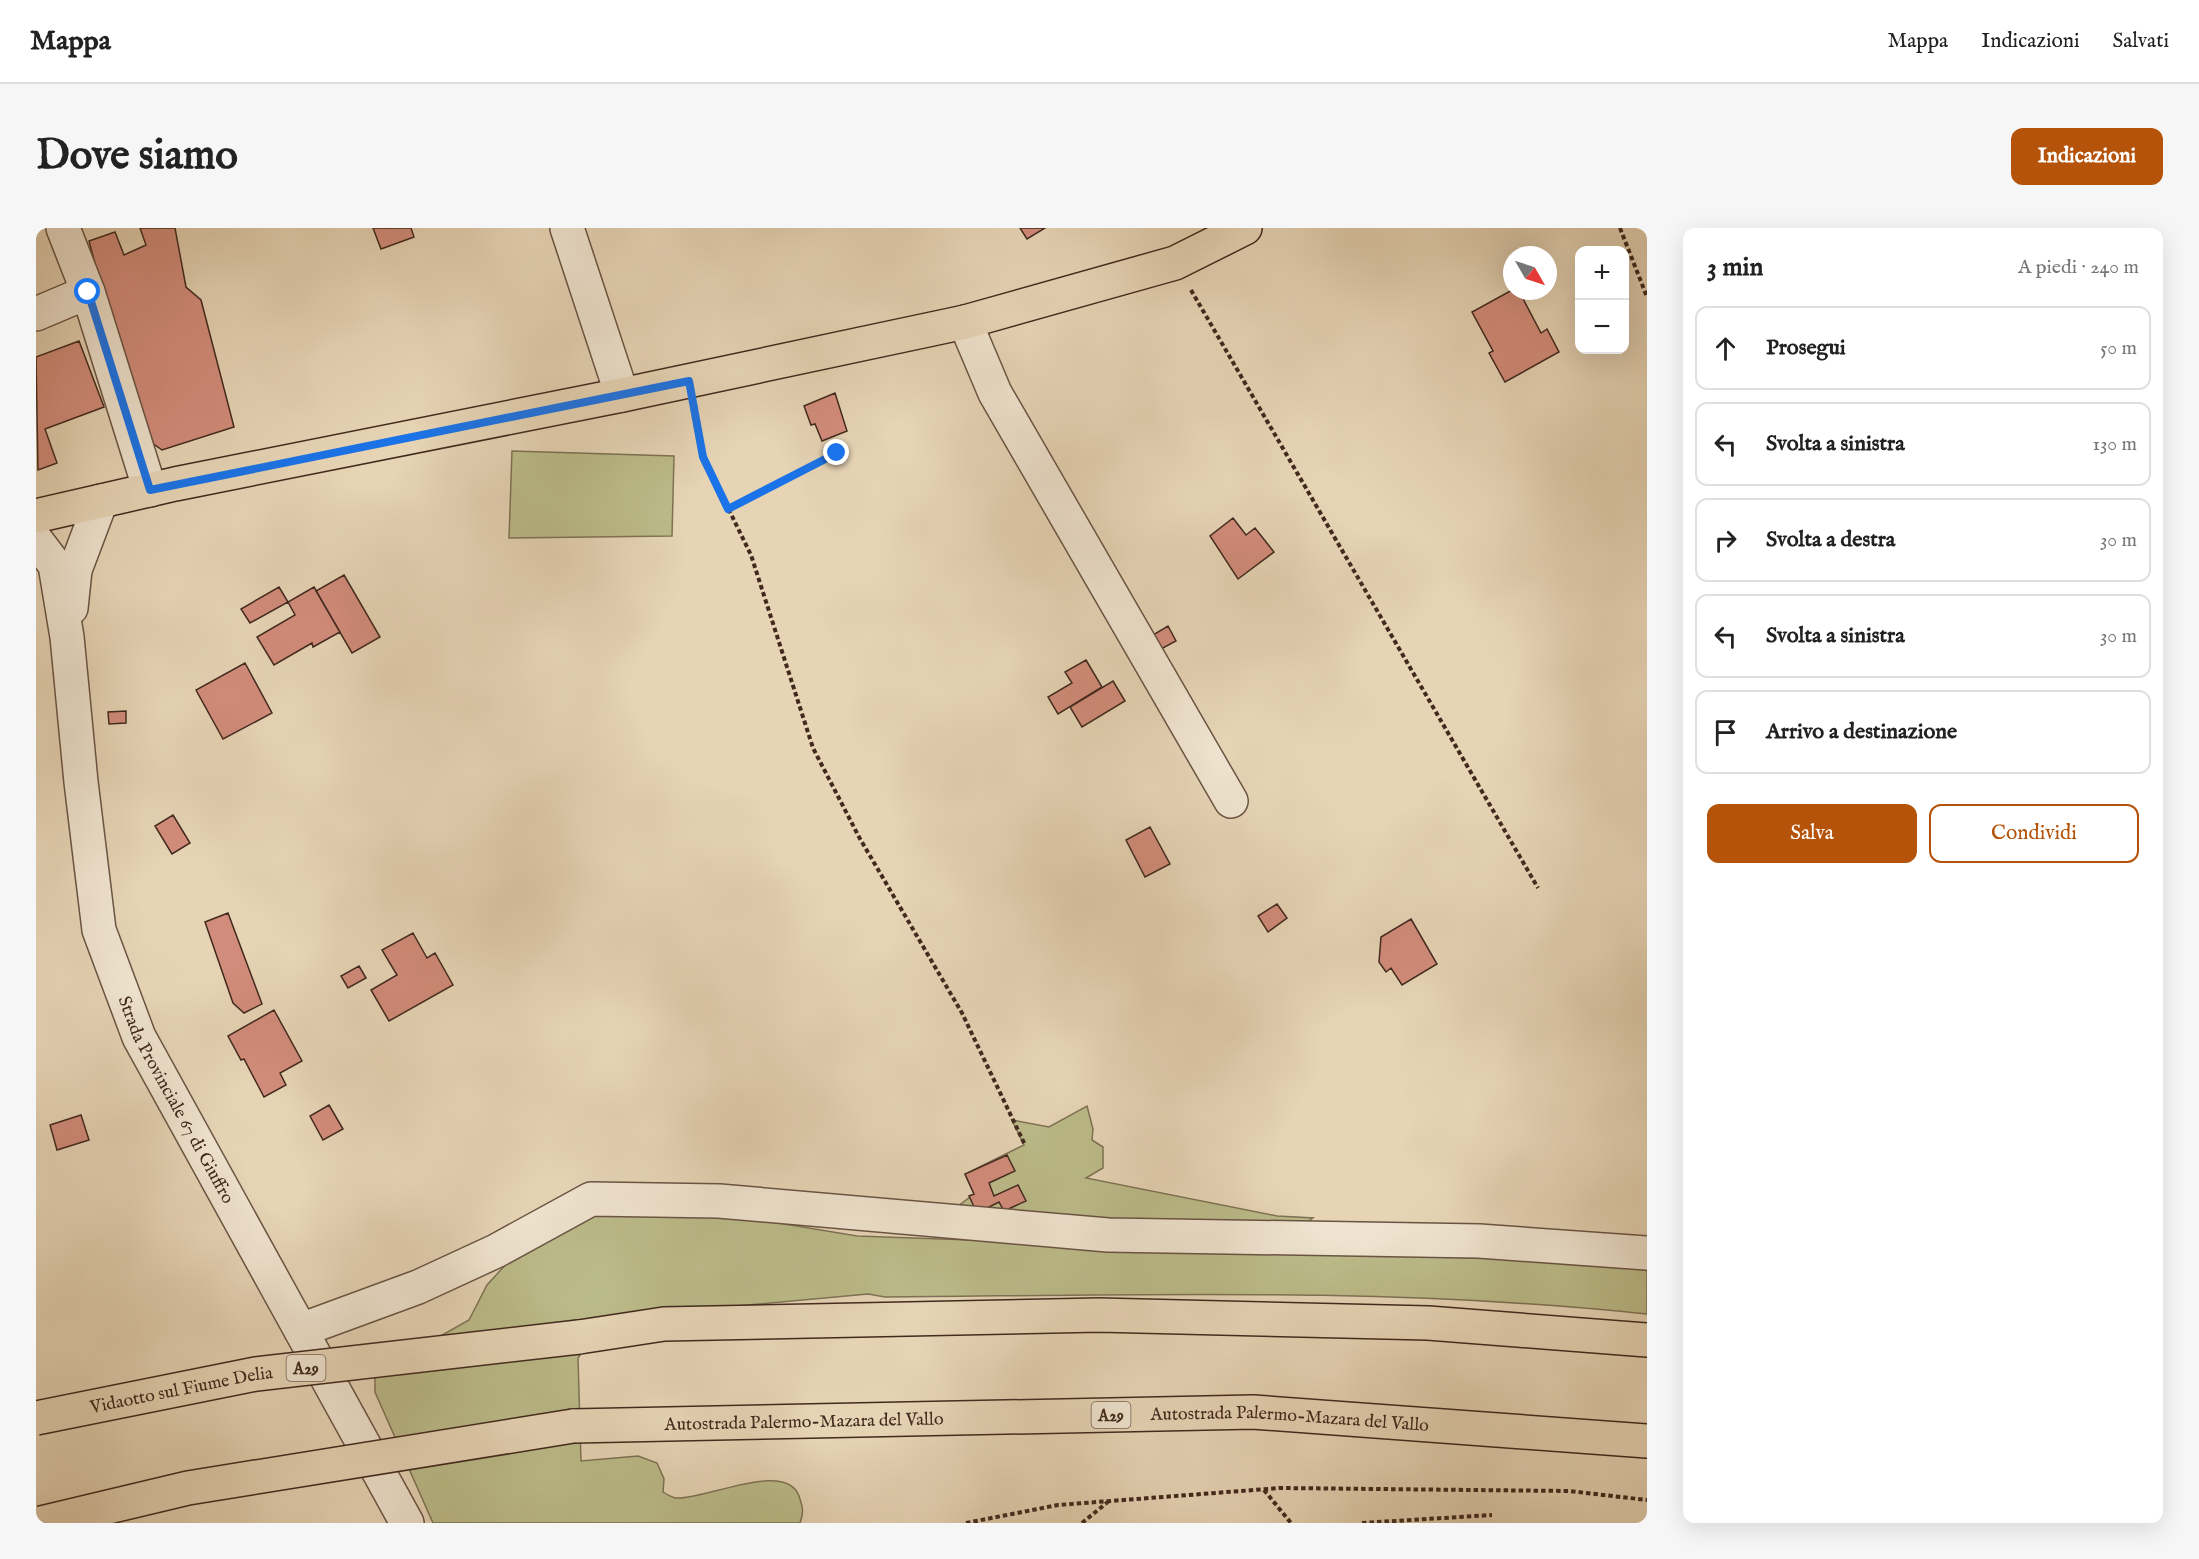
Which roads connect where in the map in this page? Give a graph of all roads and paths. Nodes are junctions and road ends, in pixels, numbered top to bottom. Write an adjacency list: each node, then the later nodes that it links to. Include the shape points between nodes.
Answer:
1 (63, 228): 6 (street)
2 (567, 228): 11 (street)
3 (1245, 228): 5 (main road)
4 (1620, 228): 7 (path)
5 (1176, 263): 9 (main road); 20 (path)
6 (88, 292): 8 (street); 13 (street)
7 (1647, 297)
8 (36, 314)
9 (965, 322): 10 (main road); 19 (street, via 995,393)
10 (689, 381): 11 (main road); 15 (path, via 703,457)
11 (622, 395): 13 (main road)
12 (837, 453): 15 (path)
13 (150, 490): 14 (main road)
14 (101, 501): 16 (main road); 18 (street, via 75,570)
15 (728, 509): 21 (path, via 751,555 813,748 865,847 962,1013)
16 (36, 516)
17 (36, 540): 18 (street, via 55,565)
18 (67, 637): 23 (street, Strada Provinciale 67 di Giuffro, via 99,930 139,1037)
19 (1231, 801)
20 (1538, 888)
21 (1025, 1145)
22 (1647, 1253): 23 (street, via 1479,1241 1108,1235 720,1202 591,1199 496,1251 418,1287)
23 (301, 1330): 32 (street, Strada Provinciale 67 di Giuffro)
24 (1647, 1340): 25 (main road, Vidaotto sul Fiume Delia / A29, bridge, via 1428,1323 1099,1315 664,1324 256,1374)
25 (36, 1418)
26 (1647, 1442): 31 (main road, Autostrada Palermo-Mazara del Vallo / A29, bridge, via 1253,1412 573,1426 188,1488)
27 (1263, 1490): 28 (path, via 1569,1491); 29 (path); 35 (path)
28 (1647, 1500)
29 (1109, 1502): 33 (path, via 1058,1505); 34 (path)
30 (1492, 1515): 37 (path)
31 (41, 1523)
32 (407, 1523)
33 (966, 1523)
34 (1082, 1523)
35 (1291, 1523)
36 (1362, 1523): 37 (path)
37 (1373, 1523)

